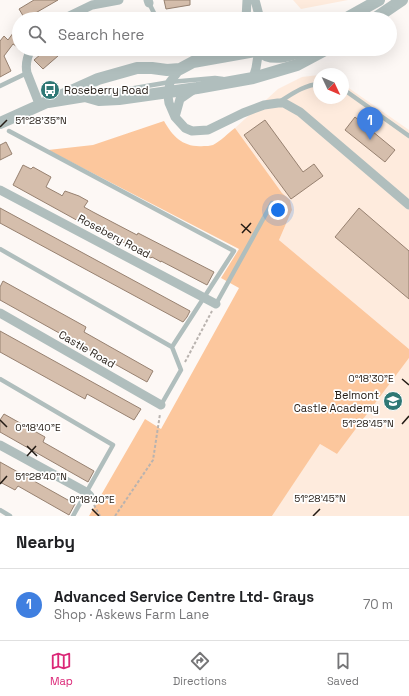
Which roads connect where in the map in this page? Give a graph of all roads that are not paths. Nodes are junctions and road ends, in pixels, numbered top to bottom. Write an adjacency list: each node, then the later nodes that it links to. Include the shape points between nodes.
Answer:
1 (119, 0): 7 (street, via 92,5)
2 (247, 0): 9 (street)
3 (255, 0): 10 (street)
4 (380, 0): 11 (street)
5 (402, 0): 12 (street)
6 (149, 1): 8 (lane)
7 (78, 12)
8 (154, 12)
9 (246, 12)
10 (258, 12)
11 (358, 12)
12 (384, 12)
13 (28, 56): 20 (street)
14 (220, 56): 19 (street, via 193,62)
15 (258, 56): 21 (street)
16 (268, 56): 17 (street)
17 (290, 56)
18 (314, 56): 21 (street, via 297,65)
19 (180, 69): 25 (street); 29 (street, via 137,68 98,79)
20 (27, 74): 24 (lane); 29 (street)
21 (253, 78): 22 (street)
22 (235, 81): 25 (lane, via 214,78); 26 (street)
23 (313, 85): 28 (lane, via 304,87)
24 (0, 86)
25 (169, 87): 26 (street); 29 (street, via 99,100 85,96); 30 (street, via 169,103)
26 (197, 88): 30 (street, via 180,99)
27 (349, 93): 33 (lane)
28 (278, 103): 30 (street, via 264,105 200,132 192,132 185,128); 36 (street, via 284,103 300,112)
29 (44, 104): 31 (street)
30 (175, 117)
31 (0, 122)
32 (9, 131): 38 (lane, via 234,251)
33 (409, 136)
34 (0, 190): 38 (street, Rosebery Road)
35 (272, 203): 39 (lane)
36 (409, 205)
37 (0, 249): 41 (lane)
38 (204, 298): 39 (street, Rosebery Road); 41 (lane)
39 (216, 304)
40 (0, 313): 43 (street, Castle Road)
41 (172, 347): 43 (lane, via 180,370)
42 (0, 379): 45 (lane, via 113,445)
43 (161, 405)
44 (0, 444): 45 (street)
45 (88, 494): 48 (lane)
46 (0, 510): 47 (lane)
47 (10, 516)
48 (73, 516)

